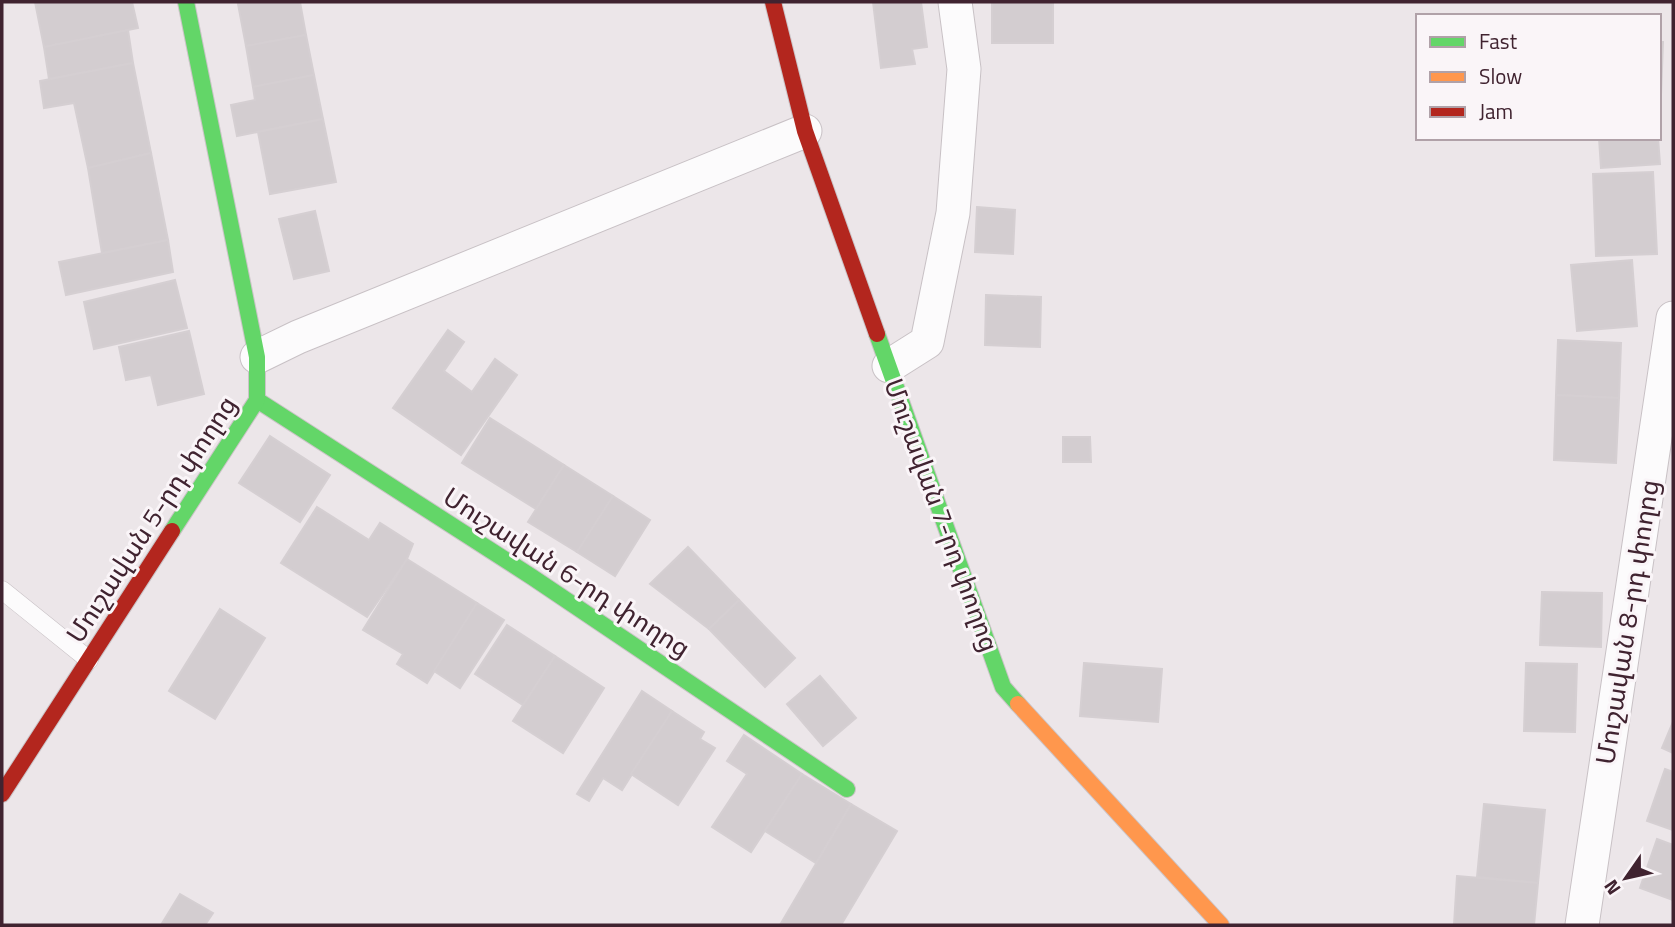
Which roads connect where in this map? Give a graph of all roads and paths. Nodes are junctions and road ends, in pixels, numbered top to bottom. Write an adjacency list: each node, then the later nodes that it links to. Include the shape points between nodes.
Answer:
1 (186, 2): 6 (street, Մուշավան 5-րդ փողոց)
2 (773, 2): 4 (street)
3 (955, 2): 7 (street, Մուշավան 7-րդ փողոց, via 964,69 953,213 927,342)
4 (805, 131): 6 (street); 7 (street)
5 (1673, 318): 14 (street, Մուշավան 8-րդ փողոց)
6 (257, 357): 8 (street, Մուշավան 5-րդ փողոց)
7 (889, 366): 13 (street, Մուշավան 7-րդ փողոց, via 1003,687)
8 (257, 400): 10 (street, Մուշավան 5-րդ փողոց); 11 (street, Մուշավան 6-րդ փողոց, via 532,577)
9 (2, 590): 10 (lane)
10 (89, 660): 12 (street, Մուշավան 5-րդ փողոց)
11 (847, 789)
12 (2, 794)
13 (1221, 925)
14 (1582, 925)

